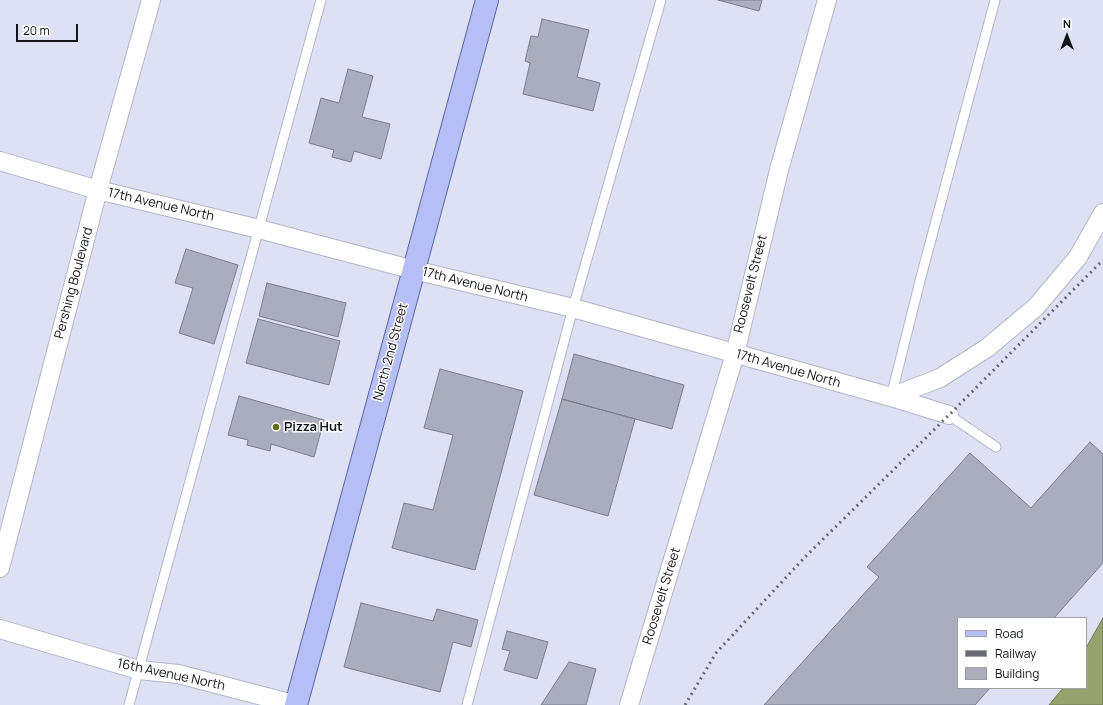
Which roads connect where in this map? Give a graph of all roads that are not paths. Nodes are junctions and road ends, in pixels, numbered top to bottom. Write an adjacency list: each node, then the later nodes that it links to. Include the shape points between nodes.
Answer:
1 (151, 0): 8 (street, Pershing Boulevard)
2 (321, 0): 10 (lane)
3 (487, 0): 11 (main road, North 2nd Street)
4 (661, 0): 12 (lane)
5 (827, 0): 13 (street, Roosevelt Street, via 779,170)
6 (995, 0): 14 (lane)
7 (0, 161): 8 (street, 17th Avenue North)
8 (98, 190): 10 (street, 17th Avenue North); 17 (street, Pershing Boulevard)
9 (1103, 213): 14 (street, via 1078,257 1036,307 987,348 940,378)
10 (259, 229): 11 (street, 17th Avenue North); 19 (lane)
11 (414, 270): 12 (street, 17th Avenue North); 21 (main road, North 2nd Street)
12 (573, 308): 13 (street, 17th Avenue North); 22 (lane)
13 (735, 354): 14 (street, 17th Avenue North); 23 (street, Roosevelt Street)
14 (891, 397): 15 (street, 17th Avenue North)
15 (949, 415): 16 (lane)
16 (996, 446)
17 (0, 568)
18 (0, 629): 19 (street, 16th Avenue North)
19 (138, 670): 20 (lane); 21 (street, 16th Avenue North, via 178,674)
20 (129, 705)
21 (296, 705)
22 (467, 705)
23 (628, 705)

